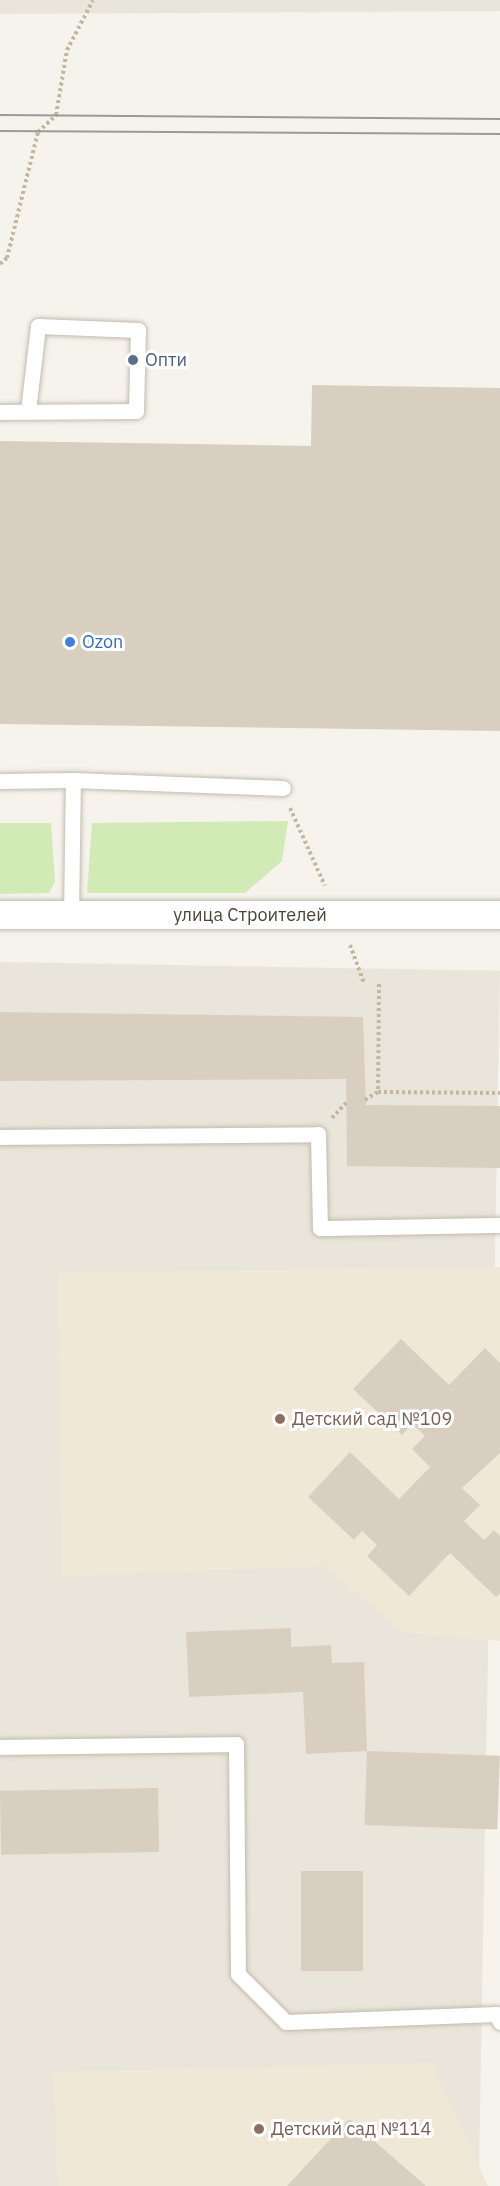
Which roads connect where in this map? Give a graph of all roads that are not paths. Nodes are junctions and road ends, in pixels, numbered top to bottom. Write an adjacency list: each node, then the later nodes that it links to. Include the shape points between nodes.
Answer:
1 (28, 411): 1 (lane, via 136,411 138,330 38,326); 2 (lane)
2 (0, 412)
3 (73, 780): 4 (lane); 5 (lane); 8 (lane)
4 (0, 781)
5 (283, 788)
6 (0, 915): 8 (street, улица Строителей)
7 (500, 915): 8 (street, улица Строителей)
8 (71, 917)
9 (0, 1137): 10 (lane, via 318,1134 320,1228)
10 (500, 1225)
11 (0, 1748): 12 (lane, via 236,1744 237,1974 286,2022 496,2014)
12 (500, 2022)

